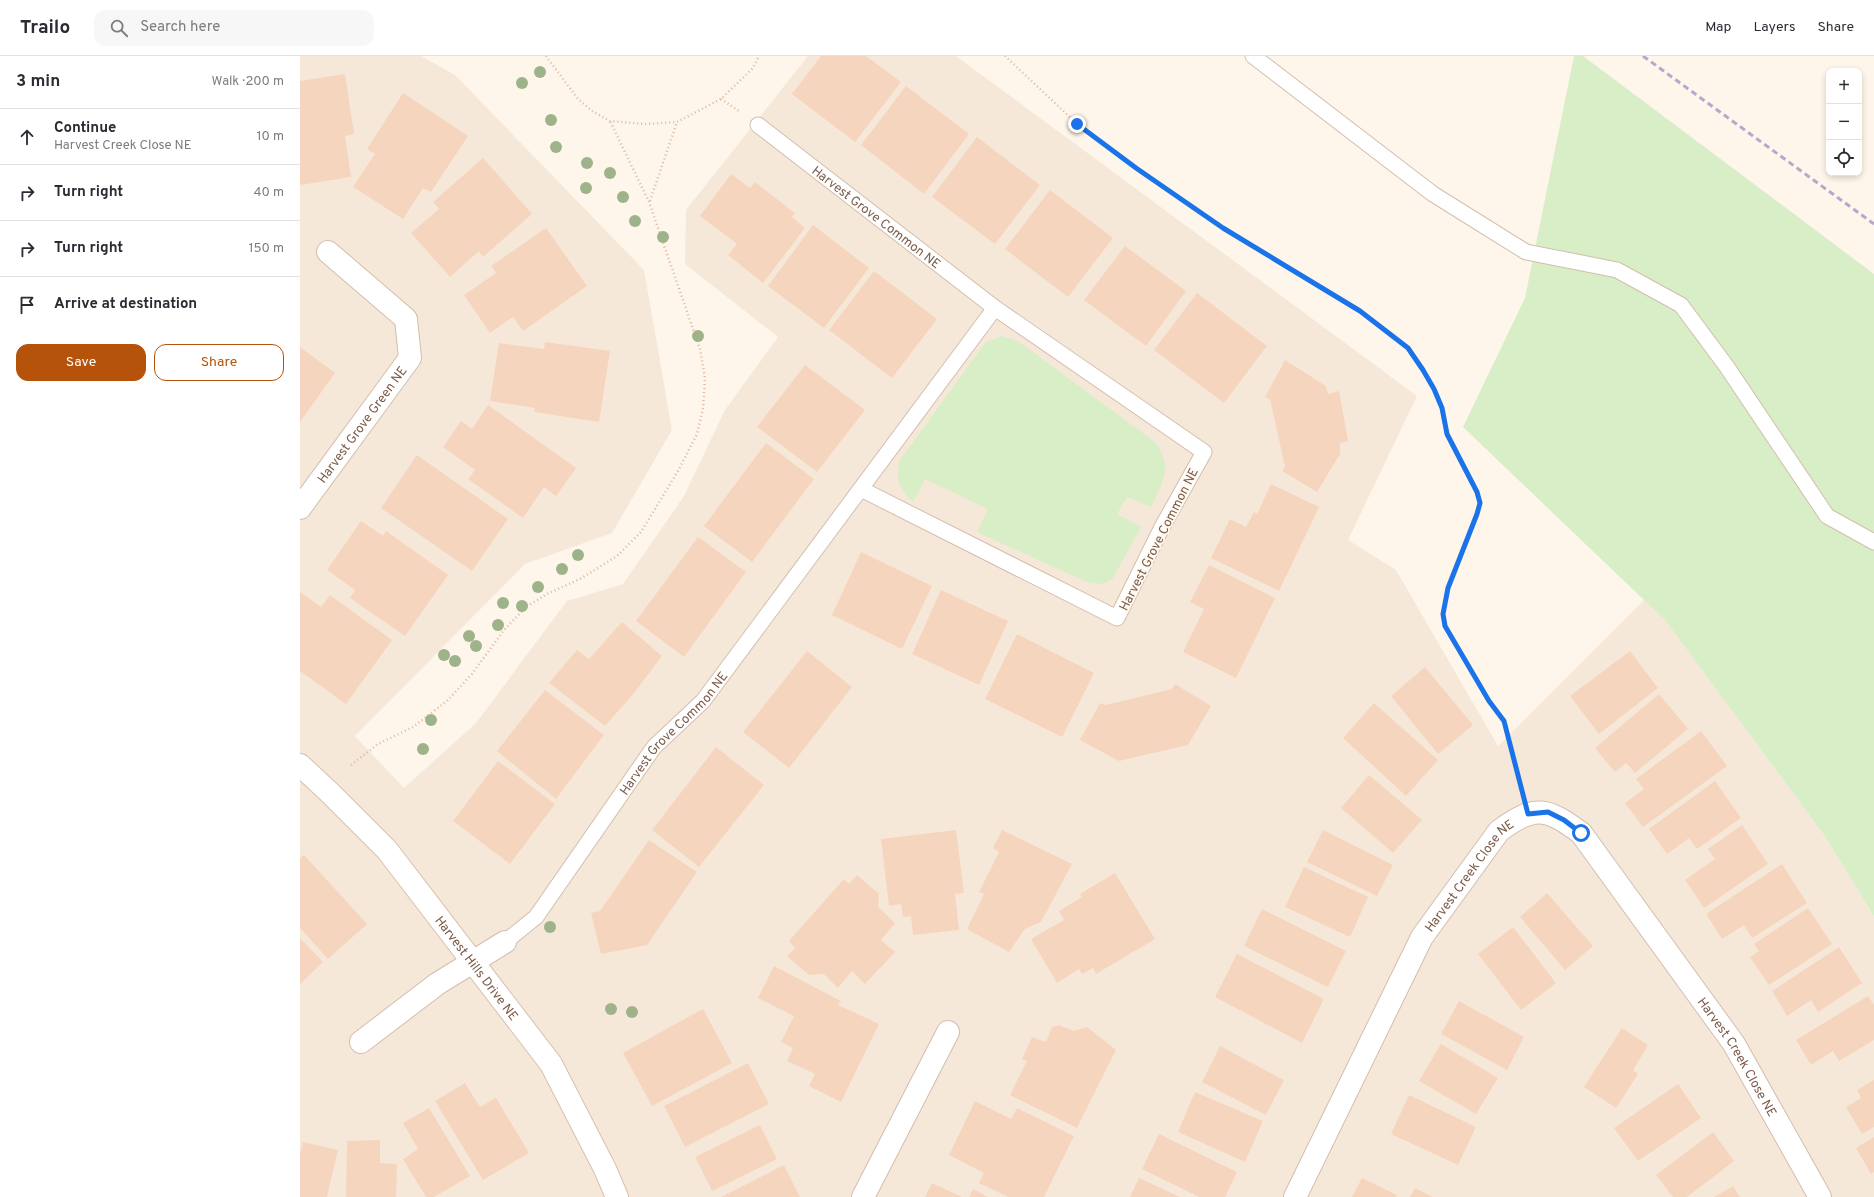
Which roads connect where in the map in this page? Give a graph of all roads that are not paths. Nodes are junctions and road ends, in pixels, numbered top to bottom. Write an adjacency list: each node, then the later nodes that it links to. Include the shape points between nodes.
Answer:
1 (1253, 56): 7 (lane, via 1433,194 1526,252 1617,270 1681,305 1728,367 1827,516)
2 (758, 125): 4 (lane, Harvest Grove Common NE)
3 (328, 252): 6 (street, Harvest Grove Green NE, via 406,319 410,358)
4 (995, 308): 5 (lane, Harvest Grove Common NE); 5 (lane, Harvest Grove Common NE, via 1204,452 1161,529 1117,618)
5 (861, 489): 9 (lane, Harvest Grove Common NE, via 703,701 654,747 536,917)
6 (300, 508)
7 (1874, 542)
8 (300, 765): 10 (street, Harvest Hills Drive NE, via 387,850)
9 (505, 942): 10 (street, Harvest Grove Common NE)
10 (472, 962): 12 (street, Harvest Grove Common NE, via 437,984); 13 (street, Harvest Hills Drive NE, via 551,1064)
11 (948, 1032): 14 (street)
12 (361, 1042)
13 (617, 1197)
14 (863, 1197)
15 (1294, 1197): 16 (street, Harvest Creek Close NE, via 1422,937 1499,831 1512,821 1528,814 1548,812 1581,833 1734,1044)
16 (1820, 1197)

